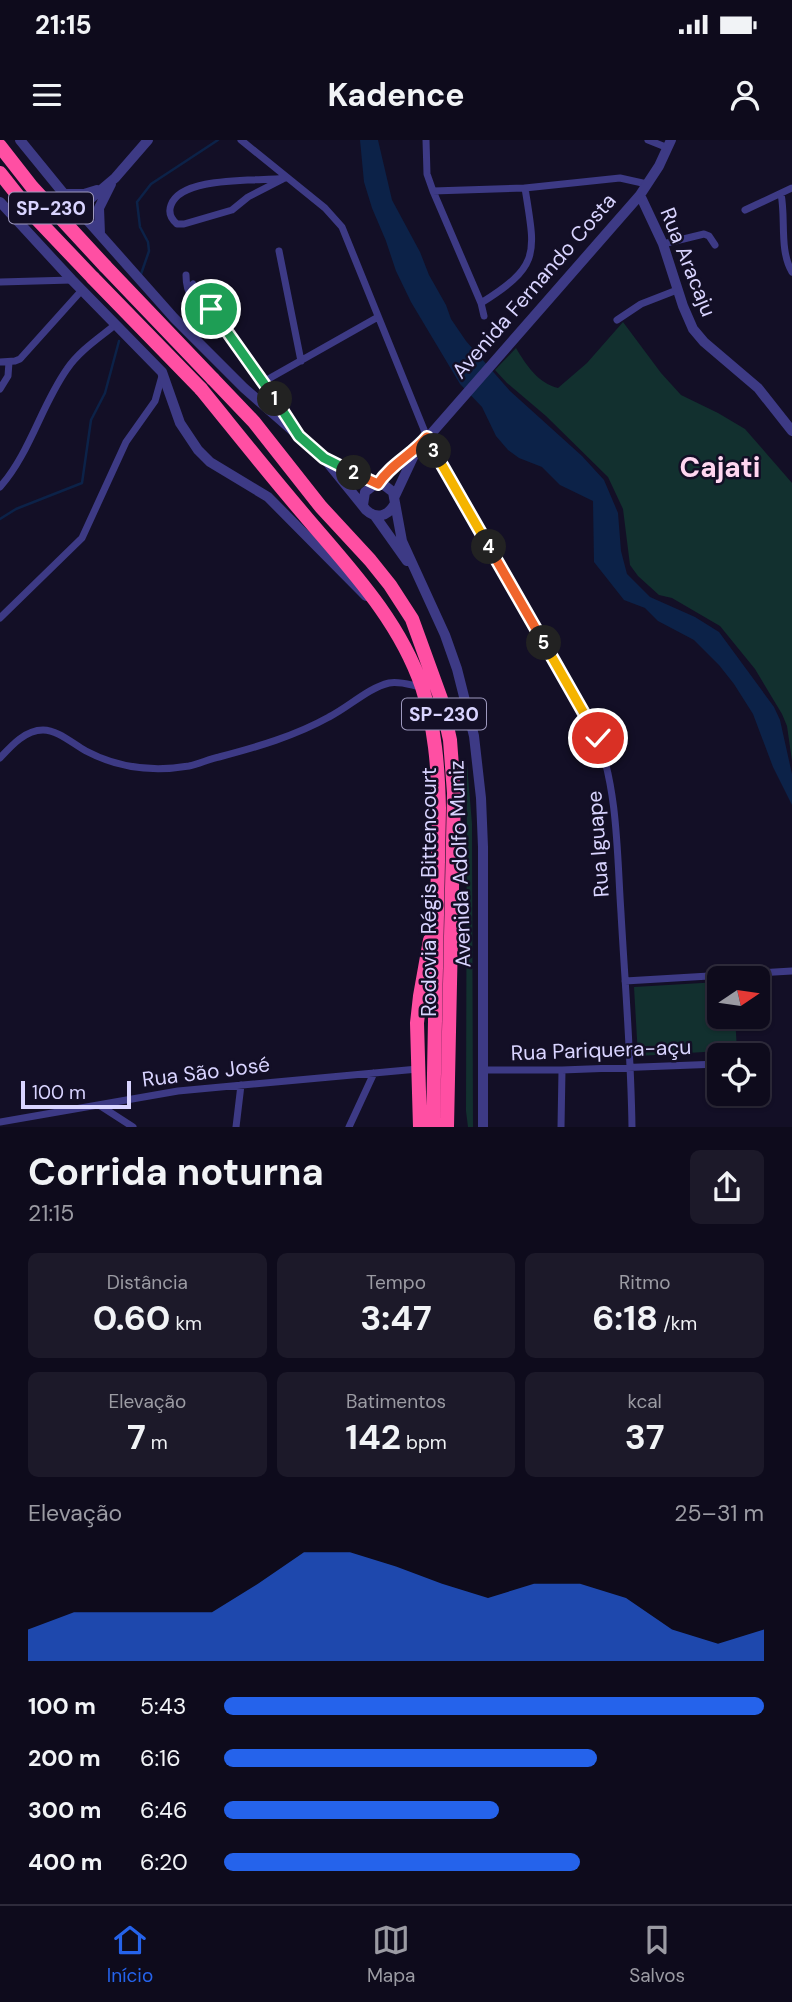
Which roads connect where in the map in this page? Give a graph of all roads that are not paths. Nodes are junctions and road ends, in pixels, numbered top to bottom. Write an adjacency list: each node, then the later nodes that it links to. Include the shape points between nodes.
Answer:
1 (20, 140): 16 (street)
2 (148, 140): 9 (street)
3 (241, 140): 10 (street, Rua Iguape)
4 (426, 140): 15 (street, via 427,174)
5 (648, 140): 6 (street)
6 (670, 144): 11 (street, Avenida Fernando Costa)
7 (0, 146): 79 (highway, Rodovia Régis Bittencourt / SP-230, bridge, via 105,266 254,422 390,585 412,619 438,688 450,740 454,793)
8 (0, 173): 58 (highway, Rodovia Régis Bittencourt / SP-230, bridge, via 34,216 201,389)
9 (115, 178): 14 (street); 22 (street, via 99,208)
10 (285, 178): 10 (street, via 226,212 184,224 177,224 170,214 174,199 191,187); 36 (street, Rua Iguape, via 342,227)
11 (647, 184): 12 (street, via 620,177); 18 (street, Avenida Fernando Costa)
12 (525, 188): 15 (street); 33 (street, via 532,253 506,288)
13 (792, 188): 17 (street)
14 (101, 189): 16 (street); 21 (street)
15 (433, 191): 33 (street)
16 (64, 194): 21 (street)
17 (781, 194): 20 (street); 26 (street, via 786,257)
18 (639, 195): 23 (street, Rua Aracaju); 49 (street, Avenida Fernando Costa)
19 (0, 202): 28 (street)
20 (745, 210)
21 (80, 213): 22 (street)
22 (100, 234): 37 (street)
23 (663, 244): 24 (street, via 704,234); 31 (street, Rua Aracaju)
24 (715, 245)
25 (279, 251): 42 (street)
26 (792, 272)
27 (186, 275): 34 (street, via 190,296)
28 (72, 280): 29 (street); 32 (street)
29 (0, 282)
30 (193, 284): 34 (street)
31 (677, 289): 38 (street); 47 (street, Rua Aracaju, via 698,335 758,388)
32 (82, 290): 39 (street); 43 (street, via 20,359)
33 (481, 303): 35 (street)
34 (211, 309): 45 (street)
35 (484, 316)
36 (378, 317): 42 (street); 49 (street, Rua Iguape)
37 (174, 318): 40 (street); 41 (street)
38 (617, 320)
39 (115, 324): 41 (street); 53 (street, via 65,371)
40 (196, 339): 44 (street); 48 (street)
41 (141, 348): 44 (street)
42 (301, 361): 45 (street)
43 (4, 362): 46 (street, via 8,376)
44 (163, 372): 58 (street, via 180,423 198,450 268,498); 59 (street, via 159,393 117,459 82,538)
45 (263, 382): 48 (street)
46 (0, 389)
47 (792, 430)
48 (299, 436): 51 (street)
49 (427, 437): 50 (street, Avenida Fernando Costa); 64 (street, Rua Iguape, via 598,738 610,778)
50 (416, 451): 52 (street, Avenida Fernando Costa); 54 (street, Avenida Fernando Costa)
51 (324, 458): 52 (street); 55 (street)
52 (376, 484): 54 (street, via 389,488); 55 (street, via 365,492)
53 (0, 487)
54 (394, 501): 56 (street, via 386,514); 57 (street)
55 (363, 505): 56 (street)
56 (374, 516): 57 (street)
57 (414, 570): 68 (street, Avenida Adolfo Muniz, via 457,669 474,736 483,847)
58 (383, 610): 60 (highway, Rodovia Régis Bittencourt / SP-230)
59 (0, 618)
60 (422, 688): 61 (street, via 398,682 375,688 329,718 279,740 193,765 154,768 119,764 47,730 19,740); 62 (highway, Rodovia Régis Bittencourt / SP-230, via 437,760)
61 (0, 758)
62 (437, 898): 67 (highway, via 417,1023); 78 (highway, Rodovia Régis Bittencourt / SP-230)
63 (792, 971): 64 (street)
64 (625, 981): 66 (street, Rua Iguape)
65 (707, 1064): 66 (street, Rua Pariquera-açu)
66 (631, 1067): 69 (street, Rua Pariquera-açu); 82 (street, Rua Iguape)
67 (419, 1069): 70 (street, Rua São José); 77 (highway)
68 (484, 1070): 69 (street, Rua Pariquera-açu); 80 (street, Avenida Adolfo Muniz)
69 (562, 1070): 81 (street)
70 (374, 1073): 71 (street, Rua São José); 76 (street)
71 (241, 1085): 72 (street, Rua São José); 75 (street)
72 (99, 1105): 73 (street, Rua São José); 74 (street)
73 (0, 1122)
74 (133, 1127)
75 (236, 1127)
76 (349, 1127)
77 (420, 1127)
78 (433, 1127)
79 (447, 1127)
80 (483, 1127)
81 (562, 1127)
82 (632, 1127)

